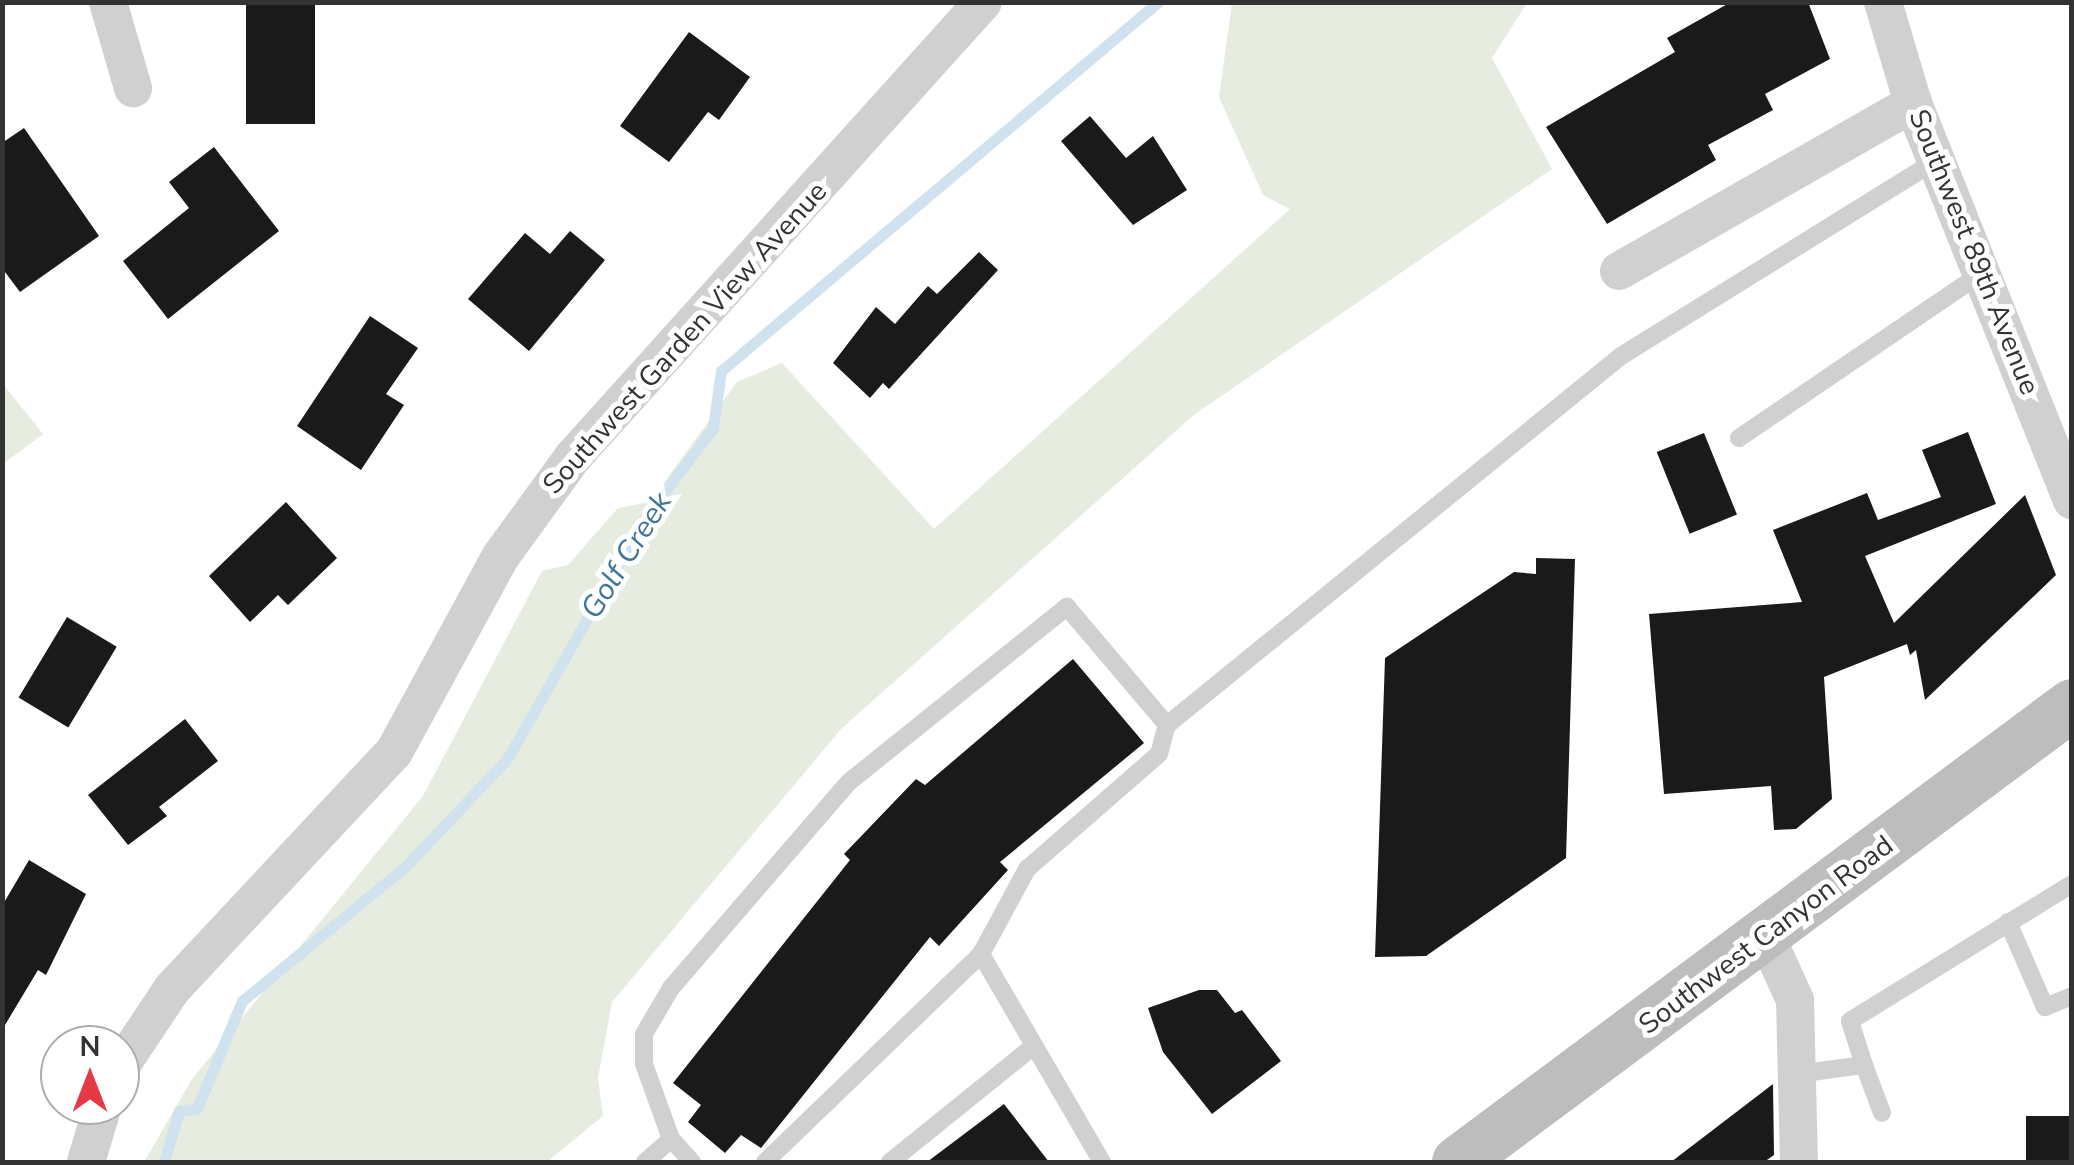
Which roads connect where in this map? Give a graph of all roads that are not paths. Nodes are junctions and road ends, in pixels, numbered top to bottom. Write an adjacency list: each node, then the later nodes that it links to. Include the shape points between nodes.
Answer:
1 (108, 2): 4 (street)
2 (982, 2): 18 (street, Southwest Garden View Avenue, via 573,456 501,556 394,752 185,974)
3 (1884, 2): 5 (street, Southwest 89th Avenue)
4 (132, 88)
5 (1913, 103): 6 (street, Southwest 89th Avenue); 7 (street)
6 (1938, 160): 8 (street, Southwest 89th Avenue); 12 (lane, via 1621,356)
7 (1620, 271)
8 (1983, 272): 9 (lane); 10 (street, Southwest 89th Avenue)
9 (1739, 438)
10 (2072, 500)
11 (2072, 705): 15 (main road, Southwest Canyon Road)
12 (1167, 725): 16 (lane, via 1160,754 1026,869); 24 (lane, via 1067,607 849,782 671,988 644,1034 644,1064)
13 (2072, 884): 14 (lane)
14 (2008, 922): 17 (lane, via 2045,1007); 20 (lane, via 1850,1021)
15 (1766, 936): 21 (street, via 1794,1000); 31 (main road, Southwest Canyon Road)
16 (981, 954): 19 (lane); 28 (lane)
17 (2072, 996)
18 (140, 1038)
19 (1030, 1049): 29 (lane); 30 (lane)
20 (1864, 1065): 21 (lane); 22 (lane)
21 (1797, 1074): 32 (street)
22 (1882, 1112)
23 (97, 1125): 25 (street)
24 (671, 1139): 26 (lane); 27 (lane)
25 (86, 1162)
26 (645, 1162)
27 (692, 1162)
28 (765, 1162)
29 (890, 1162)
30 (1102, 1162)
31 (1458, 1162)
32 (1799, 1162)

